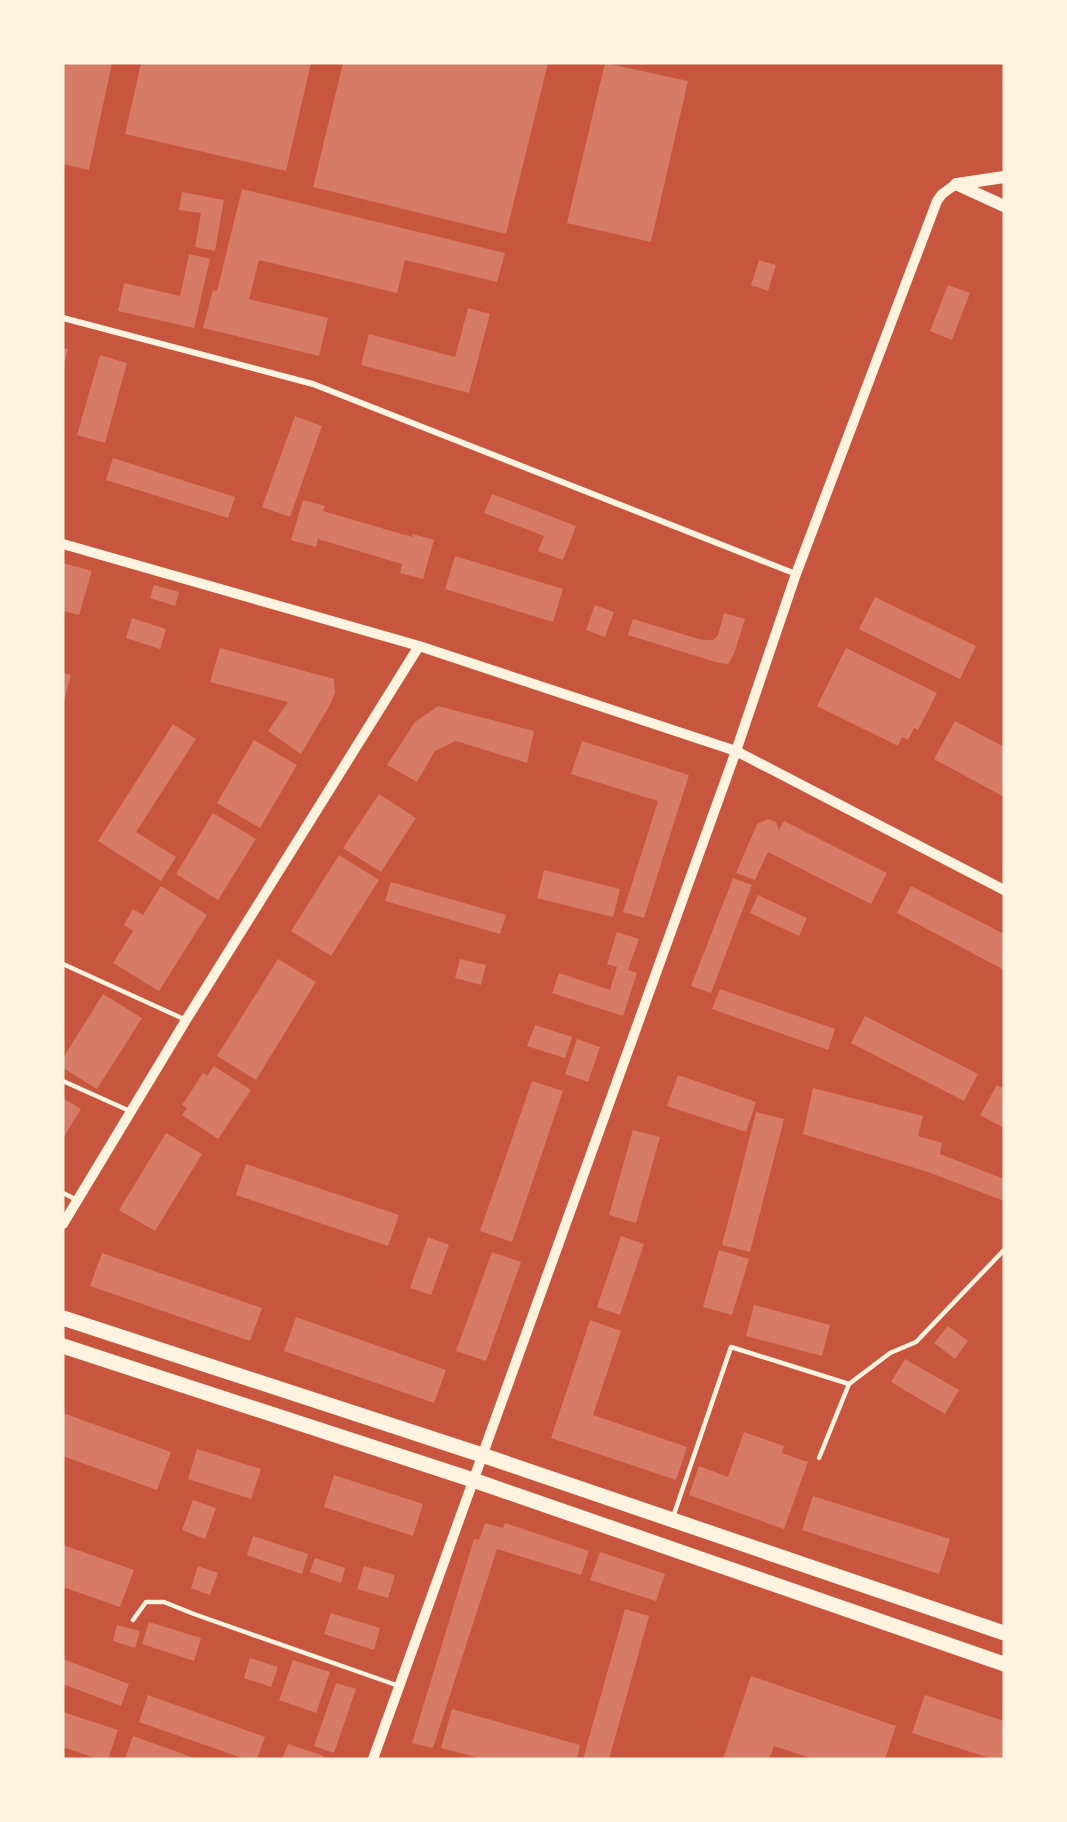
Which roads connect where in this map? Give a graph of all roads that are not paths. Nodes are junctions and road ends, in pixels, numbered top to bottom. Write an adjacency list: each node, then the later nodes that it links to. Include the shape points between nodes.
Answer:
1 (1004, 177): 2 (main road)
2 (956, 184): 3 (main road); 6 (street, via 937,201)
3 (1004, 206)
4 (63, 318): 6 (street, via 313,384)
5 (63, 544): 7 (street)
6 (796, 574): 8 (street)
7 (419, 646): 8 (street); 11 (street)
8 (736, 750): 9 (street); 21 (street)
9 (1004, 890)
10 (63, 964): 11 (lane)
11 (186, 1020): 13 (street)
12 (63, 1081): 13 (lane)
13 (132, 1112): 15 (street)
14 (63, 1193): 15 (lane)
15 (77, 1200): 16 (street)
16 (63, 1224)
17 (1004, 1250): 20 (lane, via 916,1342 890,1353)
18 (63, 1318): 21 (main road)
19 (63, 1346): 23 (main road)
20 (849, 1384): 22 (lane); 24 (lane, via 731,1347)
21 (482, 1455): 23 (street); 24 (main road)
22 (819, 1458)
23 (473, 1480): 27 (main road); 28 (street)
24 (673, 1520): 26 (main road)
25 (133, 1620): 28 (lane, via 146,1602 164,1602)
26 (1004, 1633)
27 (1004, 1664)
28 (399, 1686): 29 (street)
29 (373, 1759)

